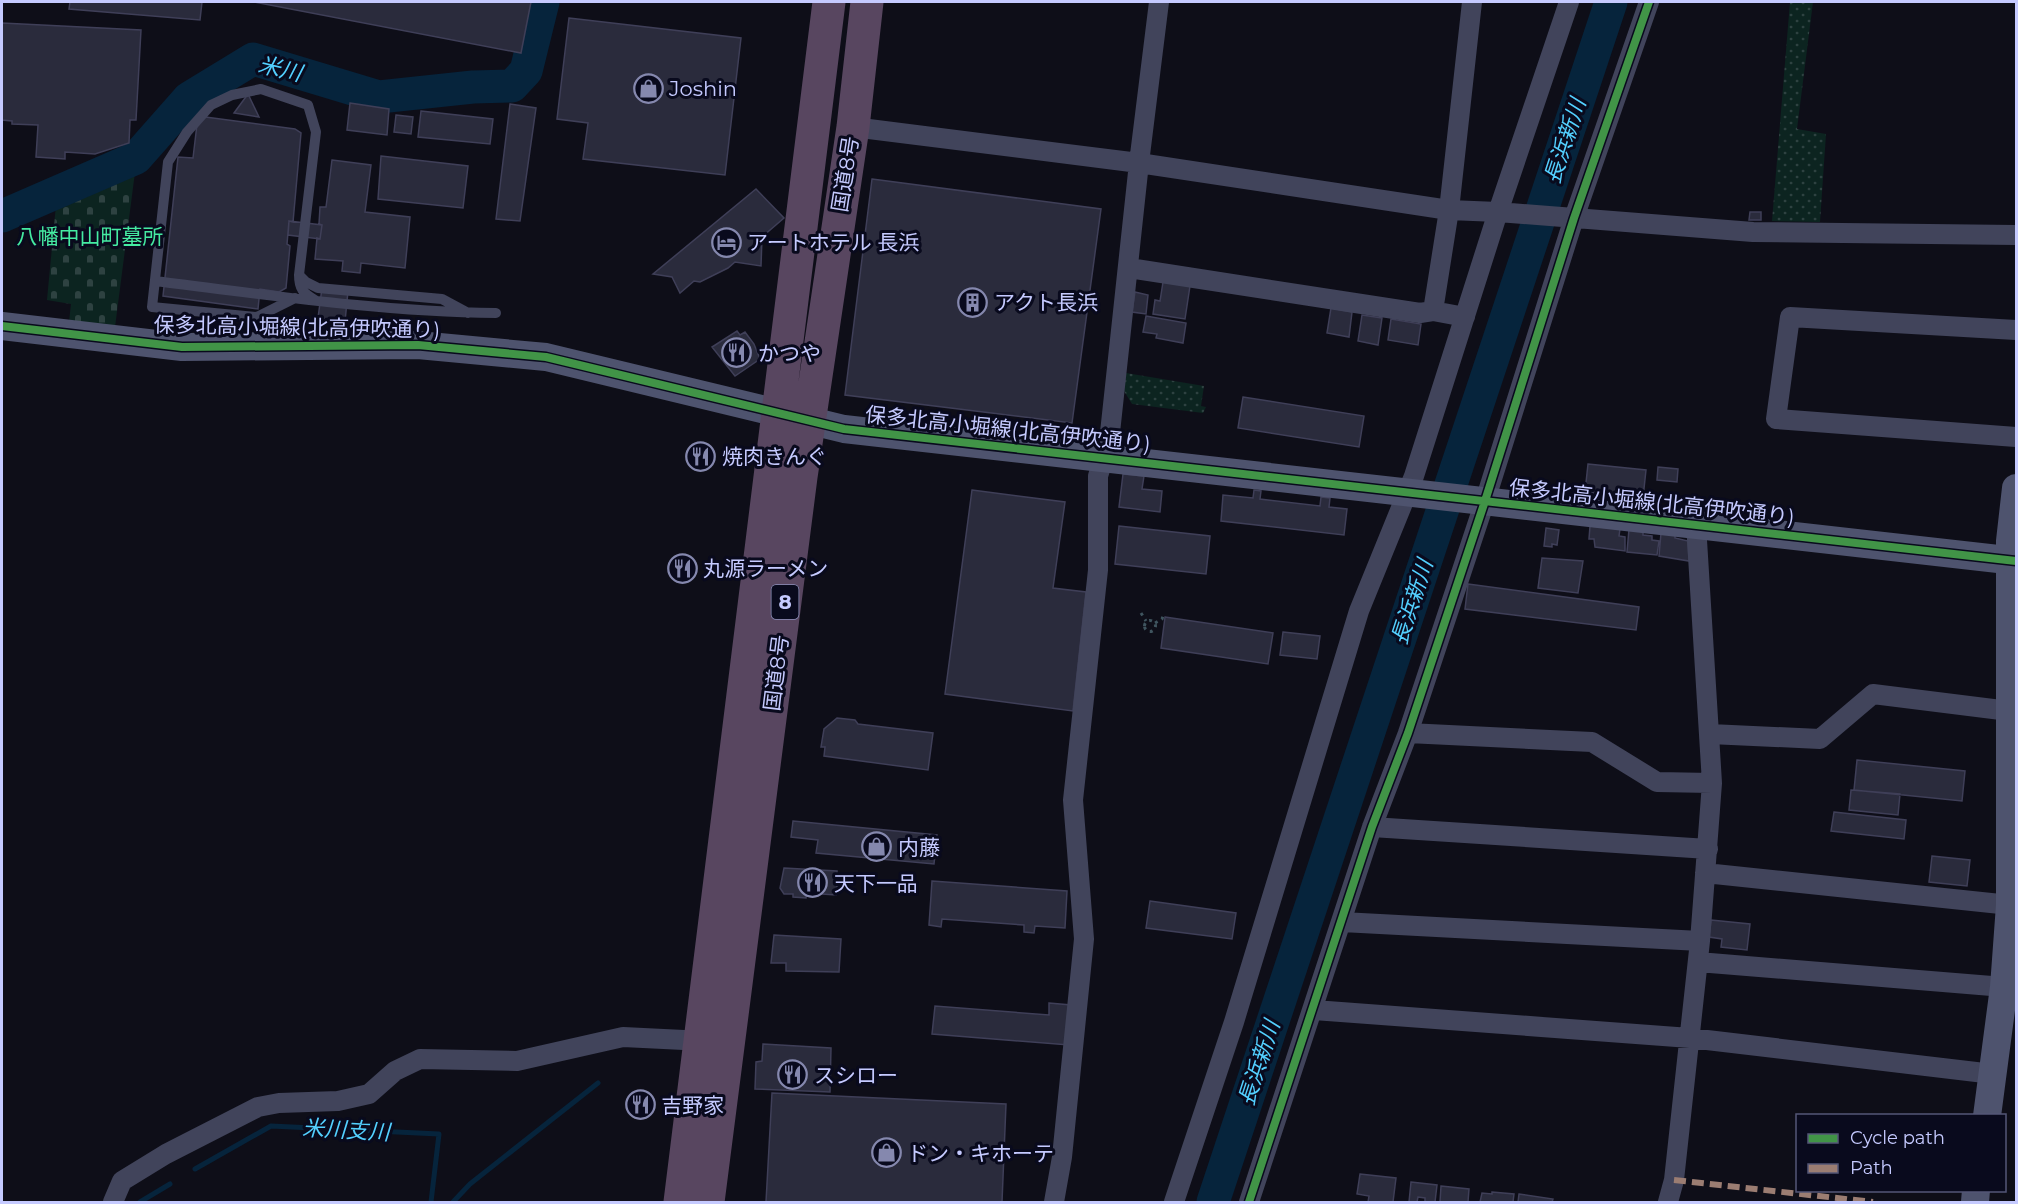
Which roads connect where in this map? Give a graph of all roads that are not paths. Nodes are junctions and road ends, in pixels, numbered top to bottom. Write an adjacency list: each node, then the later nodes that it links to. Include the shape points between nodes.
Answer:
1 (829, 2): 24 (highway, 国道8号 / 8)
2 (867, 2): 7 (highway, 国道8号 / 8)
3 (1159, 2): 8 (street)
4 (1472, 2): 9 (street)
5 (1569, 2): 10 (street)
6 (1649, 2): 11 (street)
7 (853, 127): 8 (street); 25 (highway, 国道8号 / 8)
8 (1139, 163): 9 (street); 13 (street)
9 (1449, 210): 10 (street); 18 (street)
10 (1502, 213): 11 (street); 21 (street)
11 (1569, 218): 12 (street, via 1753,232); 30 (street)
12 (2016, 235)
13 (1129, 268): 18 (street, via 1420,313); 27 (street)
14 (299, 275): 15 (lane, via 316,132 308,105 261,89 232,94 211,105 168,162); 17 (lane, via 304,294); 19 (lane, via 318,288 442,299)
15 (155, 281): 16 (lane); 16 (lane, via 152,307 257,317)
16 (296, 298): 17 (lane)
17 (317, 302): 19 (lane)
18 (1433, 311): 21 (street)
19 (468, 313): 20 (lane)
20 (496, 314)
21 (1465, 318): 29 (street)
22 (2, 326): 24 (street, 保多北高小堀線(北高伊吹通り), via 182,347 418,345 546,357)
23 (2016, 330): 26 (street, via 1790,317 1776,419)
24 (778, 413): 25 (street, 保多北高小堀線(北高伊吹通り)); 49 (highway, 国道8号 / 8)
25 (811, 421): 27 (street, 保多北高小堀線(北高伊吹通り), via 844,429); 54 (highway, 国道8号 / 8)
26 (2016, 437)
27 (1104, 458): 29 (street, 保多北高小堀線(北高伊吹通り)); 55 (street, via 1098,476 1098,570 1073,800 1084,939)
28 (2016, 488): 32 (street, via 2010,541)
29 (1411, 492): 30 (street, 保多北高小堀線(北高伊吹通り)); 56 (street, via 1359,611 1234,1022)
30 (1479, 500): 31 (street, 保多北高小堀線(北高伊吹通り)); 34 (street)
31 (1696, 524): 32 (street, 保多北高小堀線(北高伊吹通り)); 35 (street)
32 (2014, 561): 33 (street)
33 (2009, 711): 35 (street, via 1873,694 1820,739); 37 (street)
34 (1408, 733): 36 (street, via 1592,742 1657,782); 38 (street)
35 (1710, 734): 36 (street)
36 (1712, 783): 40 (street)
37 (2013, 796): 39 (street)
38 (1372, 827): 40 (street); 43 (street)
39 (2013, 838): 42 (street)
40 (1708, 849): 41 (street)
41 (1705, 873): 42 (street); 44 (street)
42 (2010, 905): 46 (street)
43 (1342, 922): 44 (street); 47 (street)
44 (1700, 941): 45 (street)
45 (1698, 962): 46 (street); 48 (street)
46 (2004, 987): 50 (street)
47 (1314, 1010): 48 (street); 57 (street)
48 (1690, 1038): 50 (street); 58 (street)
49 (700, 1044): 52 (street, via 624,1037 517,1061 420,1059 395,1071 369,1094 338,1101 258,1107 122,1181); 53 (highway, 国道8号 / 8)
50 (1992, 1074): 51 (street)
51 (1987, 1114)
52 (113, 1203)
53 (680, 1203)
54 (708, 1203)
55 (1054, 1203)
56 (1174, 1203)
57 (1250, 1203)
58 (1668, 1203)

